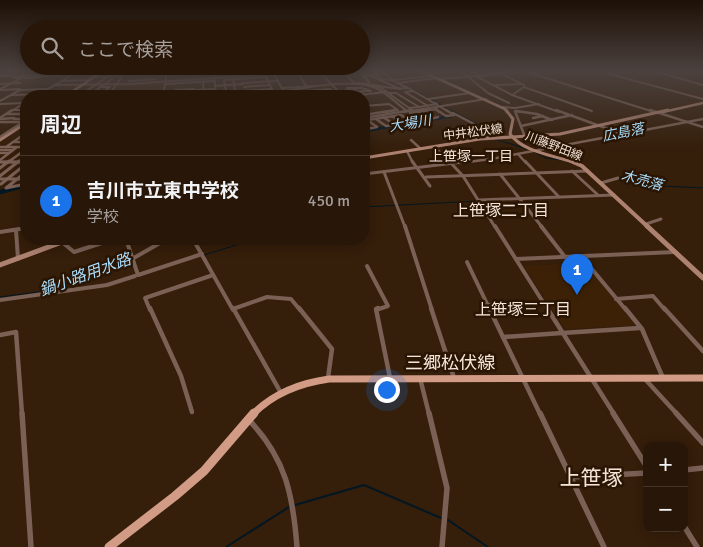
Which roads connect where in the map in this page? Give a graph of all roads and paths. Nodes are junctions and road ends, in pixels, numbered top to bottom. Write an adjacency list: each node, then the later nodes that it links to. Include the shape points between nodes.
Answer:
1 (386, 97): 18 (street)
2 (393, 97): 19 (street)
3 (402, 97): 15 (street)
4 (420, 97): 14 (street)
5 (423, 97): 26 (street)
6 (424, 97): 16 (street)
7 (446, 97): 16 (street)
8 (480, 97): 17 (main road)
9 (497, 97): 22 (street)
10 (517, 97): 24 (street)
11 (553, 97): 40 (street)
12 (605, 97): 42 (street)
13 (687, 97): 20 (street)
14 (414, 98): 15 (street); 28 (street)
15 (406, 99): 19 (street); 30 (street)
16 (428, 99): 26 (street)
17 (486, 99): 26 (street); 31 (main road)
18 (391, 100): 19 (street); 39 (street)
19 (397, 100): 30 (street, via 409,108)
20 (703, 101): 42 (main road, 中井松伏線)
21 (0, 103): 23 (street)
22 (509, 103)
23 (20, 104)
24 (541, 104): 34 (street); 46 (street)
25 (381, 105): 27 (street); 38 (street); 38 (street, via 390,104 398,110)
26 (438, 105): 28 (street); 32 (street); 37 (street)
27 (371, 106): 45 (street)
28 (428, 106): 30 (street)
29 (20, 107): 35 (street)
30 (419, 107)
31 (502, 107): 34 (street); 70 (main road, 川藤野田線, via 514,119)
32 (443, 108): 33 (street); 33 (street, via 454,115 446,116); 73 (street, via 476,124)
33 (435, 109): 37 (street)
34 (515, 109): 49 (street); 64 (street)
35 (14, 110): 36 (street); 44 (street)
36 (20, 110)
37 (426, 110): 39 (street); 41 (street); 41 (street, via 438,117 430,119)
38 (389, 111): 45 (street)
39 (407, 111): 45 (street)
40 (592, 111)
41 (420, 112): 59 (street, via 410,113 420,120)
42 (657, 113): 60 (street); 65 (main road, 中井松伏線)
43 (371, 114): 45 (street)
44 (5, 115): 50 (street); 51 (street)
45 (380, 115): 47 (street); 48 (street); 53 (street); 53 (street, via 395,125 386,126)
46 (572, 115): 58 (street); 65 (street)
47 (370, 116)
48 (392, 116): 59 (street, via 404,123); 59 (street, via 401,115)
49 (543, 116): 54 (street); 58 (street)
50 (0, 118): 52 (street); 55 (street)
51 (20, 118)
52 (20, 118)
53 (375, 118): 56 (street)
54 (533, 118)
55 (20, 119)
56 (370, 119)
57 (703, 119): 60 (street)
58 (552, 120): 64 (street)
59 (412, 122)
60 (688, 122): 66 (street); 68 (street)
61 (20, 123): 72 (main road)
62 (370, 123): 67 (street, via 377,127)
63 (20, 124): 72 (main road)
64 (521, 126): 71 (street)
65 (599, 126): 68 (street); 71 (main road, 中井松伏線, via 556,135)
66 (703, 127)
67 (370, 128)
68 (623, 134): 83 (street)
69 (20, 137): 76 (street)
70 (511, 137): 71 (main road, 中井松伏線); 73 (main road, 中井松伏線); 83 (main road, 川藤野田線)
71 (525, 137)
72 (0, 138)
73 (490, 138): 79 (main road, 中井松伏線)
74 (411, 140): 80 (street)
75 (20, 141): 76 (street)
76 (12, 142): 77 (street)
77 (6, 147): 78 (street); 81 (street)
78 (18, 147): 82 (street)
79 (435, 147): 80 (main road, 中井松伏線); 92 (street)
80 (421, 149): 84 (main road, 中井松伏線)
81 (0, 150): 82 (street); 85 (street)
82 (13, 150): 85 (street)
83 (538, 150): 87 (street); 97 (main road, 川藤野田線, via 572,161)
84 (407, 151): 88 (main road, 中井松伏線); 95 (street)
85 (9, 153): 89 (street)
86 (20, 153): 90 (street)
87 (518, 154): 92 (street); 100 (street)
88 (370, 157)
89 (0, 161): 90 (street)
90 (8, 162): 91 (street); 93 (street)
91 (18, 162): 103 (street)
92 (451, 163): 95 (street); 102 (street)
93 (0, 168)
94 (20, 168): 106 (street)
95 (415, 168): 98 (street); 104 (street)
96 (572, 171): 97 (street); 100 (street); 113 (street)
97 (588, 171): 108 (main road, 川藤野田線)
98 (384, 172): 99 (street); 156 (street)
99 (370, 173)
100 (537, 173): 101 (street); 115 (street)
101 (500, 174): 102 (street); 116 (street)
102 (463, 176): 104 (street); 117 (street)
103 (0, 177): 106 (street)
104 (426, 177): 112 (street)
105 (618, 178): 108 (street)
106 (7, 179): 107 (street); 109 (street)
107 (18, 179): 110 (street)
108 (601, 182): 114 (main road, 川藤野田線)
109 (0, 184): 110 (street)
110 (12, 184): 111 (street, via 7,188)
111 (20, 186)
112 (430, 186)
113 (599, 195): 114 (street); 115 (street)
114 (614, 195): 119 (main road, 川藤野田線)
115 (559, 197): 116 (street)
116 (519, 198): 117 (street); 132 (street)
117 (479, 200): 135 (street)
118 (661, 219): 119 (street)
119 (646, 224): 129 (main road, 川藤野田線)
120 (20, 229): 121 (street)
121 (16, 230): 122 (street); 133 (street)
122 (0, 232)
123 (54, 245): 133 (main road)
124 (66, 245): 125 (street, via 74,252)
125 (96, 245)
126 (128, 245): 134 (street)
127 (156, 245): 134 (street)
128 (197, 245): 130 (street)
129 (675, 252): 131 (street); 141 (main road, 川藤野田線)
130 (202, 254): 139 (street); 140 (street)
131 (581, 256): 132 (street); 143 (street)
132 (565, 257): 135 (street)
133 (18, 259): 137 (main road)
134 (132, 259): 139 (street)
135 (516, 259): 145 (street)
136 (467, 262): 146 (street)
137 (0, 266)
138 (367, 266): 154 (street, via 388,306 376,309)
139 (136, 275): 142 (street); 144 (street, via 107,284)
140 (213, 275): 147 (street); 163 (street, via 145,298 181,376)
141 (703, 278)
142 (138, 281)
143 (616, 299): 148 (street); 152 (street, via 653,296)
144 (0, 300)
145 (544, 303): 146 (street); 149 (street)
146 (488, 305): 151 (street)
147 (233, 309): 153 (street, via 267,297 290,299 332,349); 162 (street)
148 (640, 328): 149 (street); 160 (street)
149 (562, 333): 151 (street); 158 (street)
150 (0, 335): 172 (street, via 16,332)
151 (503, 337): 157 (street)
152 (703, 351)
153 (328, 378): 154 (main road, 三郷松伏線); 162 (main road, 三郷松伏線, via 301,384)
154 (390, 378): 155 (main road, 三郷松伏線)
155 (420, 378): 156 (main road, 三郷松伏線); 175 (street, via 447,488)
156 (454, 378): 157 (main road, 三郷松伏線)
157 (522, 378): 158 (main road, 三郷松伏線); 170 (street)
158 (591, 378): 159 (main road, 三郷松伏線); 166 (street)
159 (644, 378): 160 (main road, 三郷松伏線); 165 (street)
160 (663, 378): 161 (main road, 三郷松伏線)
161 (703, 378)
162 (282, 393): 164 (main road, 三郷松伏線)
163 (192, 412)
164 (248, 419): 173 (main road, 三郷松伏線, via 196,478); 174 (street, via 263,434 287,476 295,507)
165 (703, 443)
166 (643, 461)
167 (703, 468): 168 (street)
168 (688, 470)
169 (643, 473): 170 (street)
170 (571, 478): 176 (street)
171 (688, 532): 177 (street)
172 (31, 547)
173 (109, 547)
174 (297, 547)
175 (442, 547)
176 (604, 547)
177 (697, 547)

